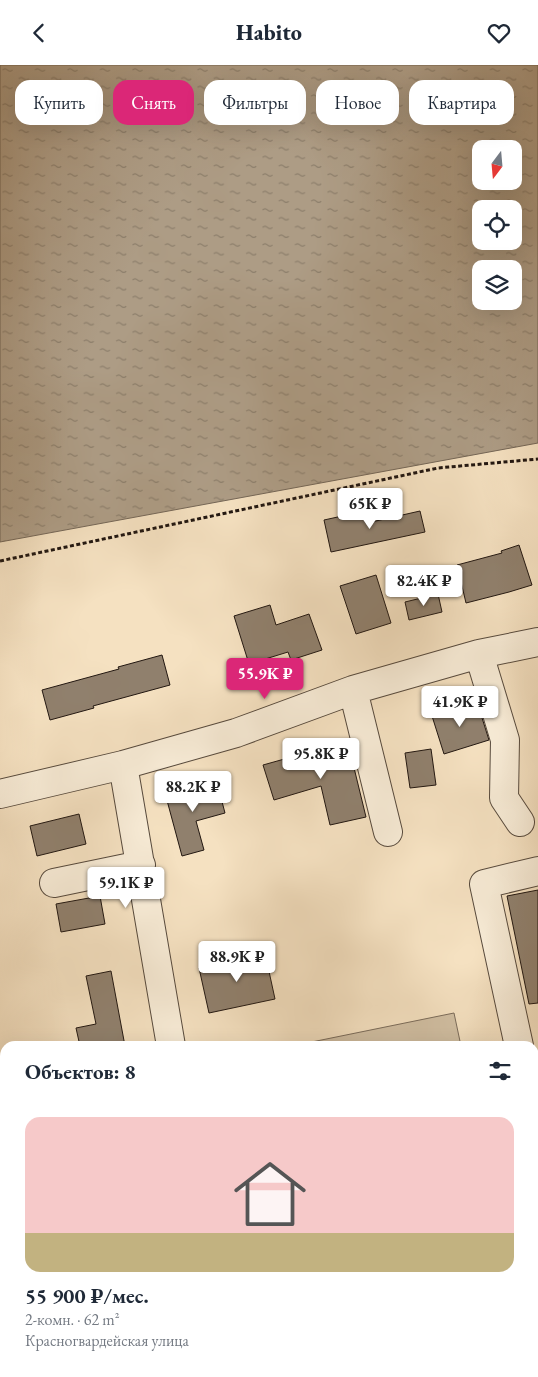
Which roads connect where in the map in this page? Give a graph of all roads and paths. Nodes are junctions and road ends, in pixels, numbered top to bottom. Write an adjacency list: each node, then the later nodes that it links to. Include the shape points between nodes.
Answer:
1 (538, 459): 2 (path, via 438,468)
2 (0, 561)
3 (538, 642): 4 (street)
4 (479, 654): 5 (street); 8 (street, via 505,740 504,798)
5 (353, 690): 6 (street, via 236,733); 9 (street)
6 (123, 765): 7 (street); 10 (street)
7 (0, 794)
8 (520, 822)
9 (388, 832)
10 (140, 865): 12 (street); 13 (street)
11 (538, 871): 14 (street, via 484,884)
12 (54, 883)
13 (170, 1041)
14 (518, 1041)

